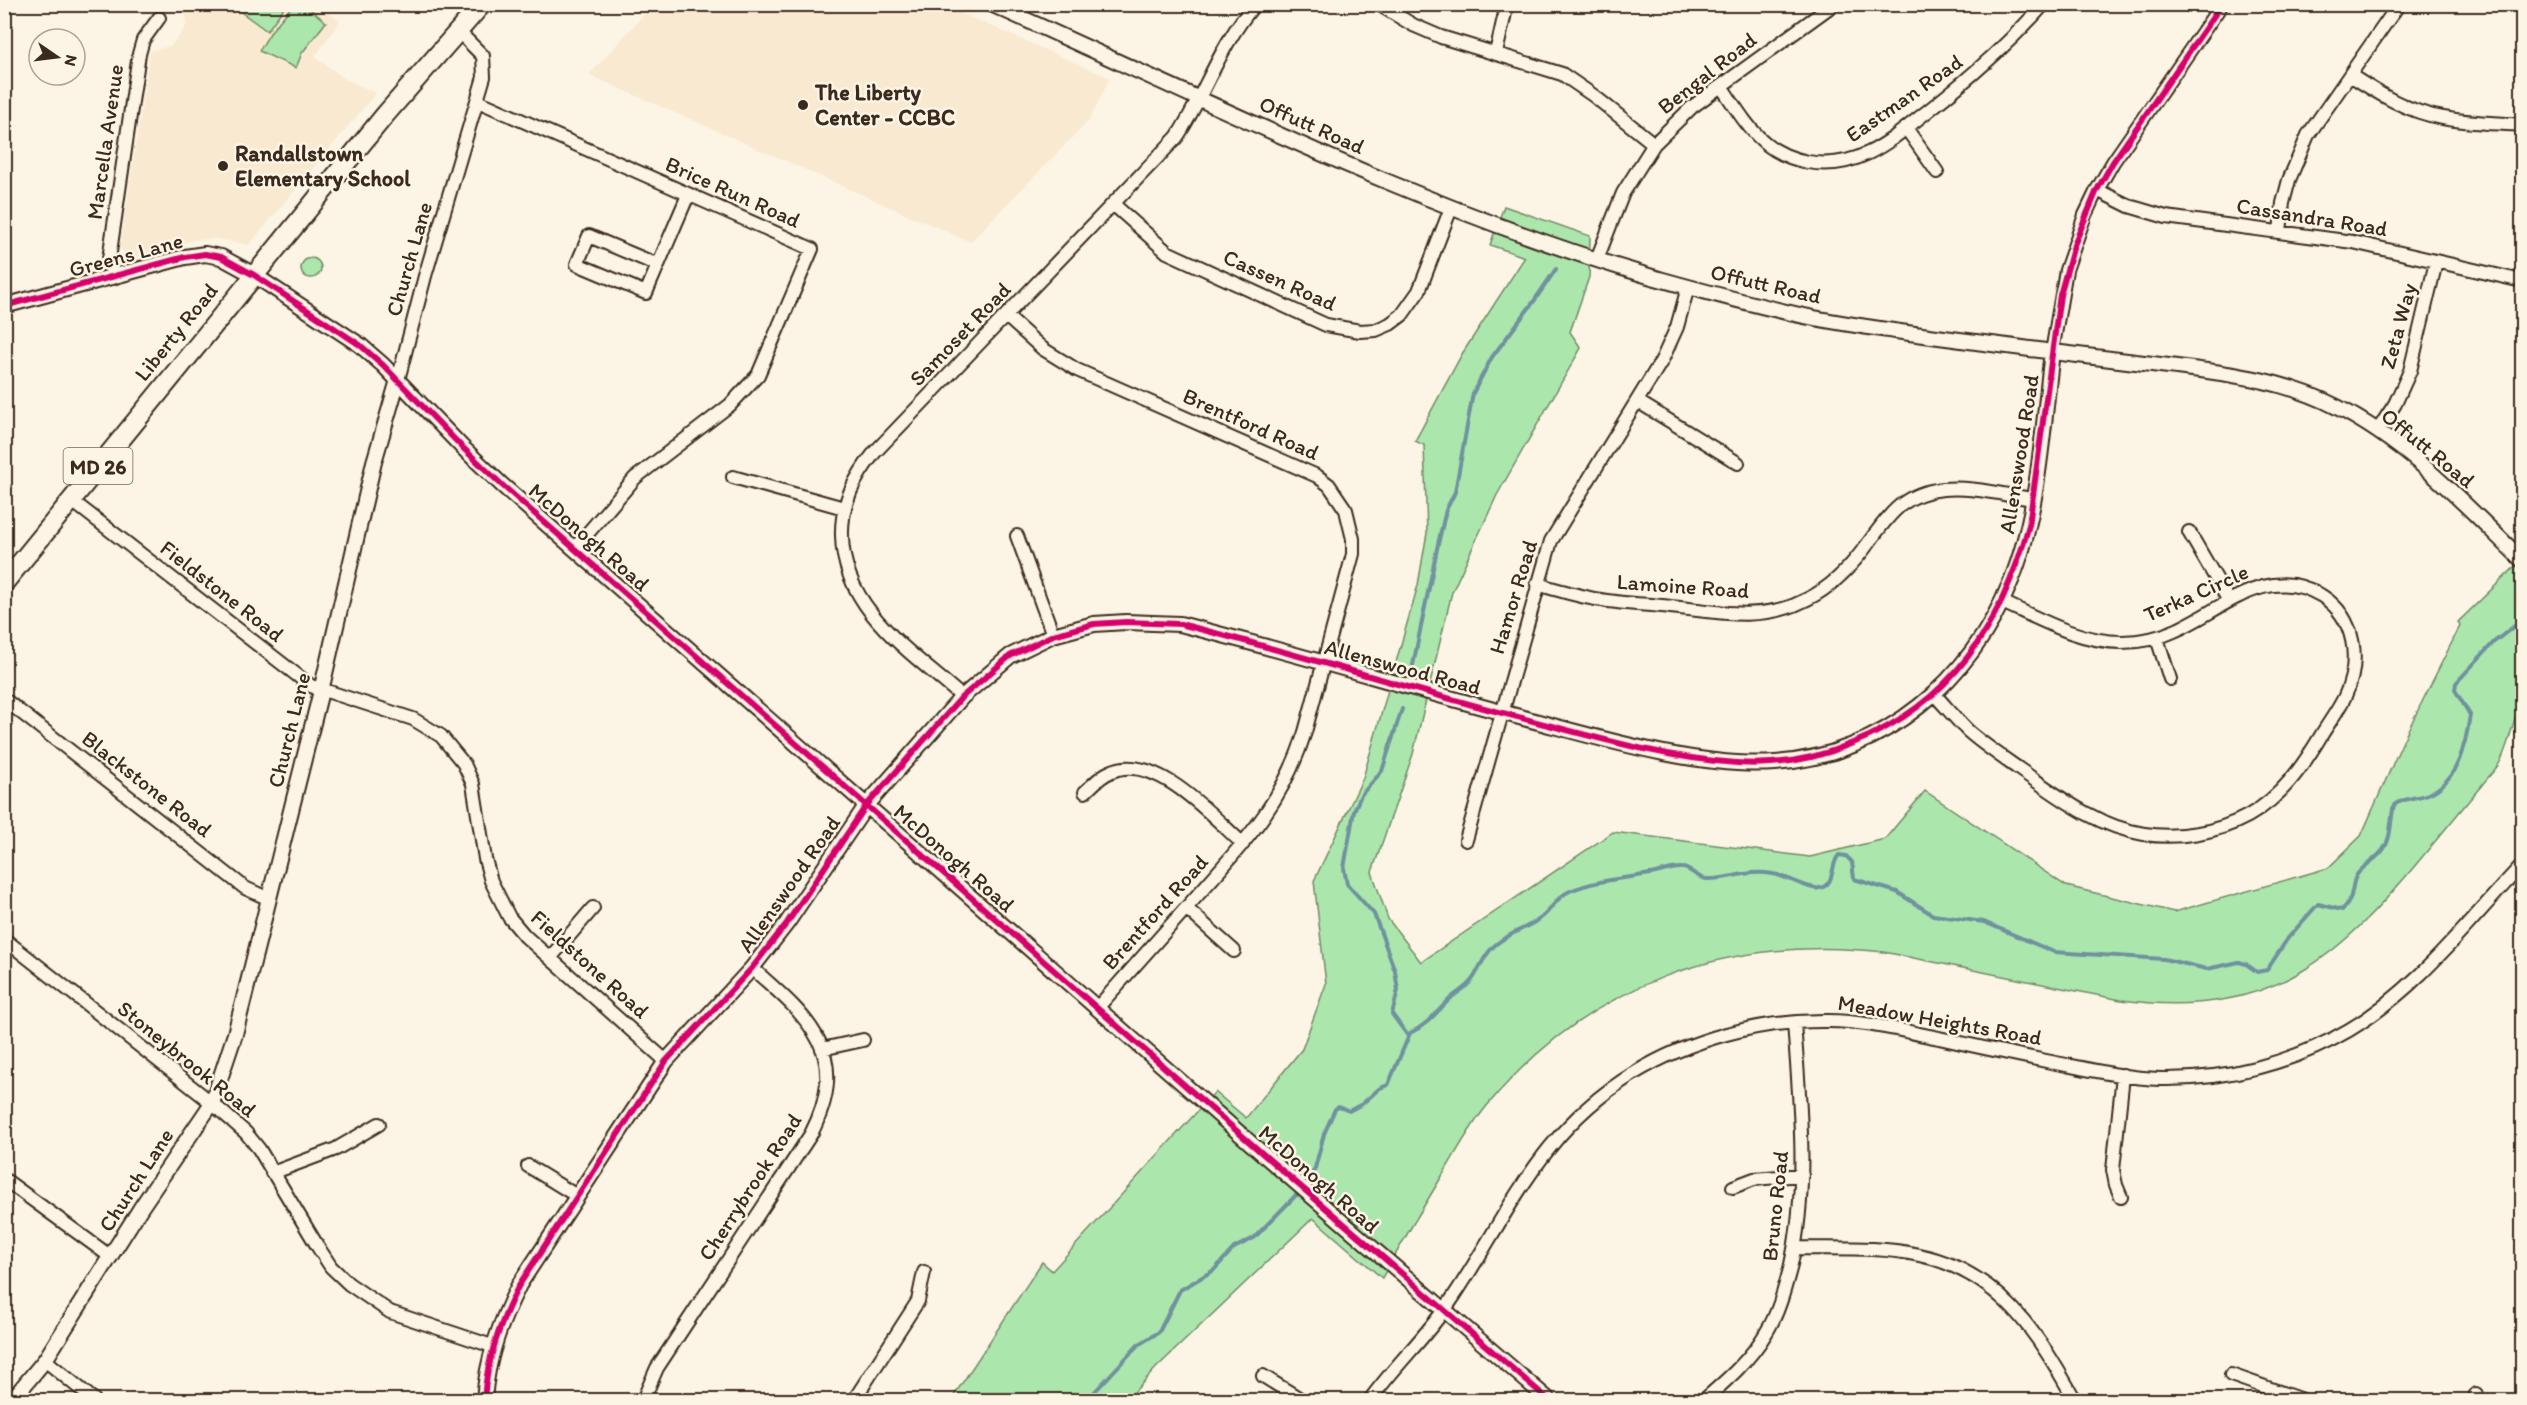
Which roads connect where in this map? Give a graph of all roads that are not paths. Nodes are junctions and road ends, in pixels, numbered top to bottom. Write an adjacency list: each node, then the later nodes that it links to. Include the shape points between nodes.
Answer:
1 (482, 4): 11 (main road, Liberty Road / MD 26)
2 (991, 4): 15 (street, Offutt Road)
3 (1255, 4): 15 (street, Samoset Road, via 1230,35)
4 (1378, 4): 12 (street, via 1441,37)
5 (1508, 4): 12 (street)
6 (1834, 4): 14 (street, Bengal Road)
7 (2044, 4): 18 (street, Eastman Road, via 1982,69)
8 (2222, 4): 21 (street, Allenswood Road)
9 (2399, 4): 13 (street)
10 (159, 18): 30 (street, Marcella Avenue, via 143,40 139,54 109,260)
11 (458, 31): 16 (street, Church Lane, via 483,56 484,77); 29 (main road, Liberty Road / MD 26)
12 (1496, 53): 19 (street, via 1562,74)
13 (2350, 75): 17 (street, via 2384,97 2420,112 2442,118); 25 (street, via 2308,135 2295,161 2283,203)
14 (1721, 86): 18 (street, Eastman Road, via 1764,143 1799,160 1836,164 1855,160); 19 (street, Bengal Road, via 1692,107)
15 (1199, 98): 23 (street, Samoset Road, via 1177,137); 24 (street, Offutt Road)
16 (478, 101): 22 (street, Brice Run Road); 36 (street, Church Lane)
17 (2523, 125)
18 (1906, 128): 20 (street)
19 (1654, 144): 26 (street, Bengal Road, via 1623,193)
20 (1937, 172)
21 (2097, 190): 25 (street, Cassandra Road, via 2147,213); 35 (street, Allenswood Road, via 2066,270)
22 (688, 195): 28 (street); 46 (street, Brice Run Road, via 812,249 758,375 730,405 635,478)
23 (1113, 204): 24 (street, Cassen Road, via 1152,241 1184,261 1326,325 1360,331 1390,324 1412,304); 34 (street, Samoset Road)
24 (1451, 208): 26 (street, Offutt Road)
25 (2280, 232): 27 (street, Cassandra Road, via 2353,242)
26 (1597, 259): 32 (street, Offutt Road)
27 (2436, 262): 31 (street, Cassandra Road); 38 (street, Zeta Way, via 2410,371)
28 (658, 265): 28 (street, via 646,293 577,264 589,236)
29 (254, 275): 30 (street, Greens Lane, via 230,261 205,254); 36 (street, McDonogh Road, via 360,345); 42 (main road, Liberty Road / MD 26)
30 (113, 278): 33 (street, Greens Lane)
31 (2523, 280)
32 (1688, 287): 35 (street, Offutt Road, via 1839,322); 37 (street, Hamor Road, via 1671,344)
33 (4, 306)
34 (1006, 316): 43 (street, Samoset Road, via 875,452 860,470); 54 (street, Brentford Road, via 1043,350 1077,370 1304,469 1329,486 1346,510 1353,554)
35 (2052, 352): 38 (street, Offutt Road, via 2254,378 2316,397); 41 (street, Allenswood Road)
36 (398, 380): 46 (street, McDonogh Road, via 462,447); 56 (street, Church Lane, via 374,462)
37 (1637, 401): 39 (street); 49 (street, Hamor Road, via 1551,541)
38 (2378, 430): 47 (street, Offutt Road, via 2419,462)
39 (1738, 463)
40 (733, 477): 43 (street)
41 (2033, 499): 49 (street, Lamoine Road, via 1958,488 1912,497 1887,516 1838,578 1799,604 1777,610 1735,613 1608,601); 51 (street, Allenswood Road, via 2022,552)
42 (71, 500): 48 (main road, Liberty Road / MD 26); 56 (street, Fieldstone Road)
43 (844, 508): 58 (street, Samoset Road, via 842,554 856,594 881,625)
44 (2190, 532): 50 (street)
45 (1017, 536): 52 (street)
46 (575, 548): 62 (street, McDonogh Road)
47 (2523, 560)
48 (4, 583)
49 (1537, 584): 60 (street, Hamor Road)
50 (2229, 601): 53 (street, Terka Circle); 57 (street, Terka Circle, via 2271,584 2304,587 2333,604 2350,629 2354,661 2345,696 2289,784 2249,815 2225,826 2172,836 2119,829 2093,818 1987,746)
51 (2002, 602): 53 (street, Terka Circle, via 2084,637 2121,642); 57 (street, Allenswood Road, via 1977,646)
52 (1053, 635): 54 (street, Allenswood Road, via 1094,624 1153,621 1180,624); 58 (street, Allenswood Road, via 1010,656)
53 (2157, 638): 55 (street)
54 (1325, 664): 60 (street, Allenswood Road); 64 (street, Brentford Road, via 1288,778 1263,820)
55 (2170, 679)
56 (321, 691): 66 (street, Church Lane); 71 (street, Fieldstone Road, via 413,719 441,736 455,751 473,784 485,859 500,900 525,936)
57 (1935, 696): 60 (street, Allenswood Road, via 1875,735 1811,758 1775,763 1737,763 1689,756 1594,737)
58 (962, 697): 62 (street, Allenswood Road)
59 (4, 699): 66 (street, Blackstone Road, via 245,888)
60 (1501, 712): 63 (street, Hamor Road)
61 (1085, 792): 64 (street, via 1112,770 1154,773 1179,786)
62 (866, 806): 72 (street, Allenswood Road, via 794,914); 73 (street, McDonogh Road)
63 (1466, 840)
64 (1243, 844): 68 (street, Brentford Road)
65 (2523, 865): 78 (street, Meadow Heights Road, via 2414,981 2349,1030 2286,1059 2230,1073 2157,1079)
66 (267, 898): 79 (street, Church Lane, via 235,1034)
67 (593, 908): 71 (street)
68 (1186, 908): 70 (street); 73 (street, Brentford Road)
69 (4, 939): 79 (street, Stoneybrook Road)
70 (1234, 951)
71 (550, 958): 77 (street, Fieldstone Road)
72 (752, 968): 76 (street, Cherrybrook Road, via 806,1018); 77 (street, Allenswood Road)
73 (1098, 1007): 91 (street, McDonogh Road)
74 (1794, 1023): 78 (street, Meadow Heights Road, via 1868,1025); 83 (street, Bruno Road); 91 (street, Meadow Heights Road, via 1705,1041 1634,1074 1592,1103 1544,1153)
75 (863, 1040): 76 (street)
76 (822, 1049): 100 (street, Cherrybrook Road, via 828,1083 823,1108 811,1134 657,1368)
77 (666, 1061): 86 (street, Allenswood Road)
78 (2123, 1075): 87 (street, via 2113,1170)
79 (212, 1102): 82 (street, Stoneybrook Road, via 246,1133); 89 (street, Church Lane)
80 (379, 1124): 82 (street, via 336,1149)
81 (528, 1166): 86 (street)
82 (272, 1173): 92 (street, Stoneybrook Road, via 331,1267 349,1284 390,1312)
83 (1802, 1175): 85 (street, via 1754,1179); 88 (street, Bruno Road)
84 (4, 1179): 89 (street)
85 (1733, 1187)
86 (577, 1196): 92 (street, Allenswood Road, via 519,1285)
87 (2121, 1197)
88 (1795, 1248): 96 (street, via 1921,1255 1974,1276 1998,1293 2034,1331); 105 (street, Bruno Road, via 1786,1285 1766,1332 1733,1375)
89 (111, 1257): 93 (street, Church Lane)
90 (924, 1272): 101 (street, via 918,1301)
91 (1444, 1310): 103 (street, Meadow Heights Road); 104 (street, McDonogh Road)
92 (492, 1346): 99 (street, Allenswood Road)
93 (45, 1360): 97 (street, Church Lane); 98 (street)
94 (2231, 1375): 106 (street)
95 (1263, 1376): 102 (street)
96 (2074, 1400)
97 (12, 1401)
98 (94, 1401)
99 (484, 1401)
100 (643, 1401)
101 (854, 1401)
102 (1302, 1401)
103 (1370, 1401)
104 (1549, 1401)
105 (1704, 1401)
106 (2302, 1401)

